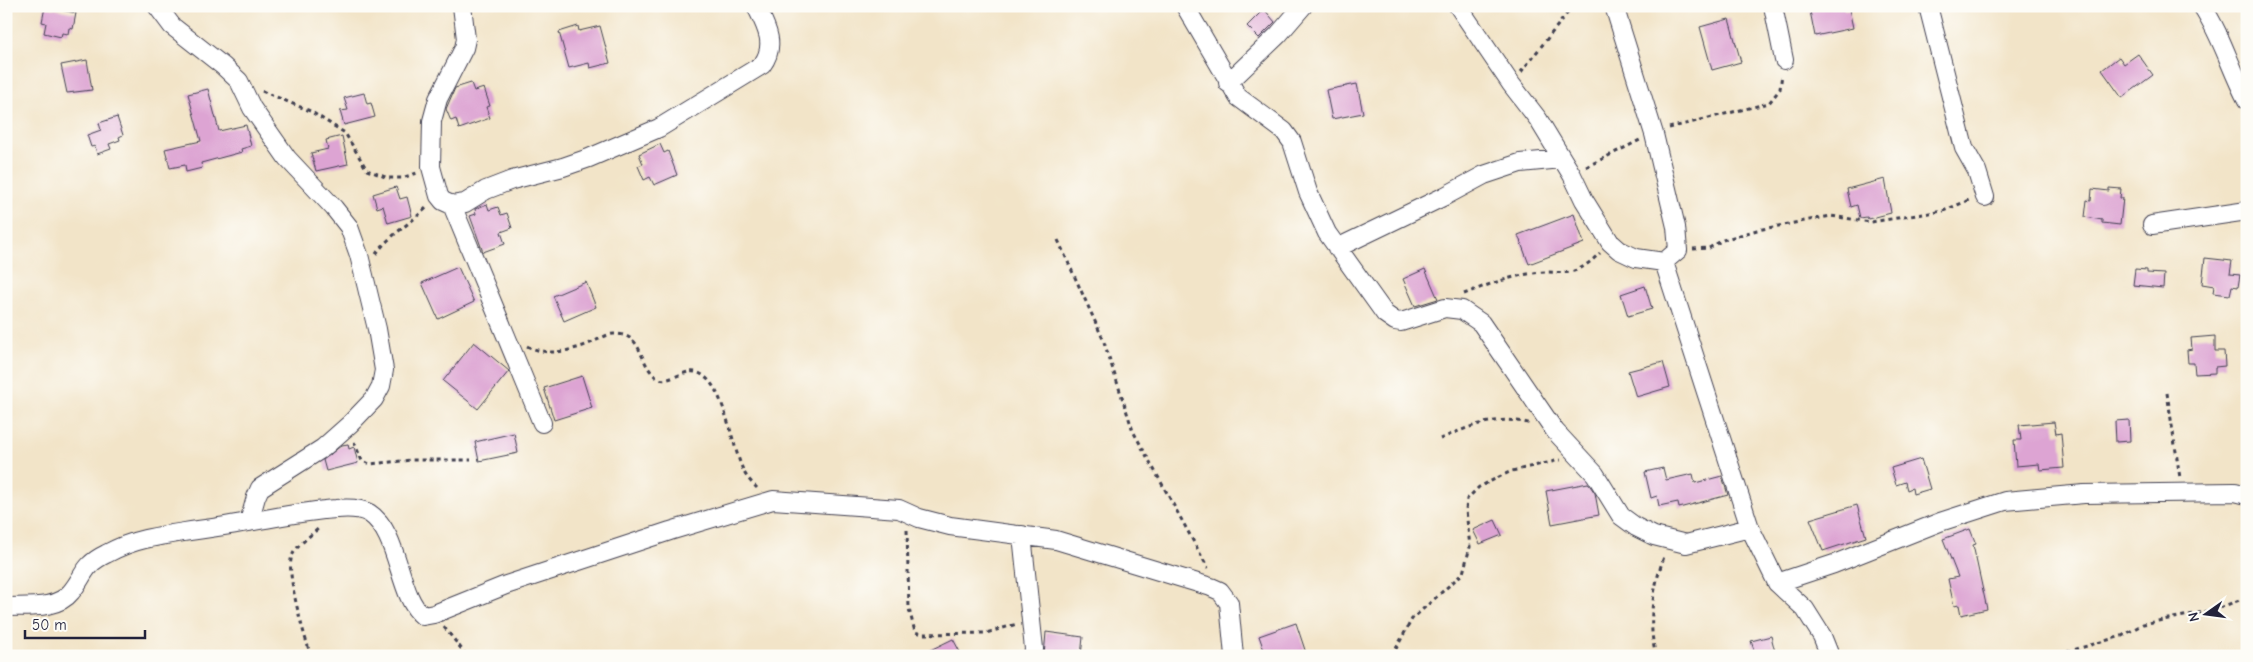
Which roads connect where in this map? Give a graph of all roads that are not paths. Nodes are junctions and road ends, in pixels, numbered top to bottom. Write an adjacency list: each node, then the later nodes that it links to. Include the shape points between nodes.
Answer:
1 (157, 6): 23 (street, via 172,26 239,81 252,108 287,158 349,227 364,274 384,370 374,399 350,424 323,448 260,488)
2 (462, 6): 16 (street, via 464,48 438,99 432,121 431,167)
3 (756, 6): 16 (street, via 771,40 768,57 762,65 659,128 589,158 512,180 465,203)
4 (1185, 6): 12 (street)
5 (1303, 6): 12 (street, via 1278,35)
6 (1458, 6): 14 (street, via 1538,119)
7 (1614, 6): 20 (street, via 1654,134 1676,227 1678,250)
8 (1773, 6): 11 (street)
9 (1928, 6): 15 (street, via 1964,148 1977,171)
10 (2202, 6): 13 (street, via 2216,28)
11 (1784, 60)
12 (1228, 82): 19 (street, via 1238,98 1284,131 1292,142 1308,192)
13 (2247, 100)
14 (1562, 159): 19 (street, via 1520,163 1484,175); 20 (street, via 1610,242 1636,258)
15 (1985, 197)
16 (445, 200): 21 (street)
17 (2247, 211): 18 (street)
18 (2152, 225)
19 (1337, 248): 24 (street, via 1385,314 1394,321 1445,308 1462,310 1481,323 1555,431 1595,474 1621,516 1636,527 1654,536 1686,544)
20 (1664, 262): 24 (street)
21 (542, 423)
22 (2247, 495): 26 (street, via 2235,492 2084,494 2005,501)
23 (249, 522): 25 (street, via 336,509 368,513 381,524 414,606 423,616 506,585 773,500 899,509 950,526); 27 (street, via 144,540 90,563 70,593 58,602)
24 (1750, 528): 26 (street)
25 (1022, 535): 28 (street); 29 (street, via 1056,540 1220,591 1229,603)
26 (1777, 583): 30 (street, via 1805,609)
27 (6, 607)
28 (1033, 656)
29 (1234, 656)
30 (1830, 656)

